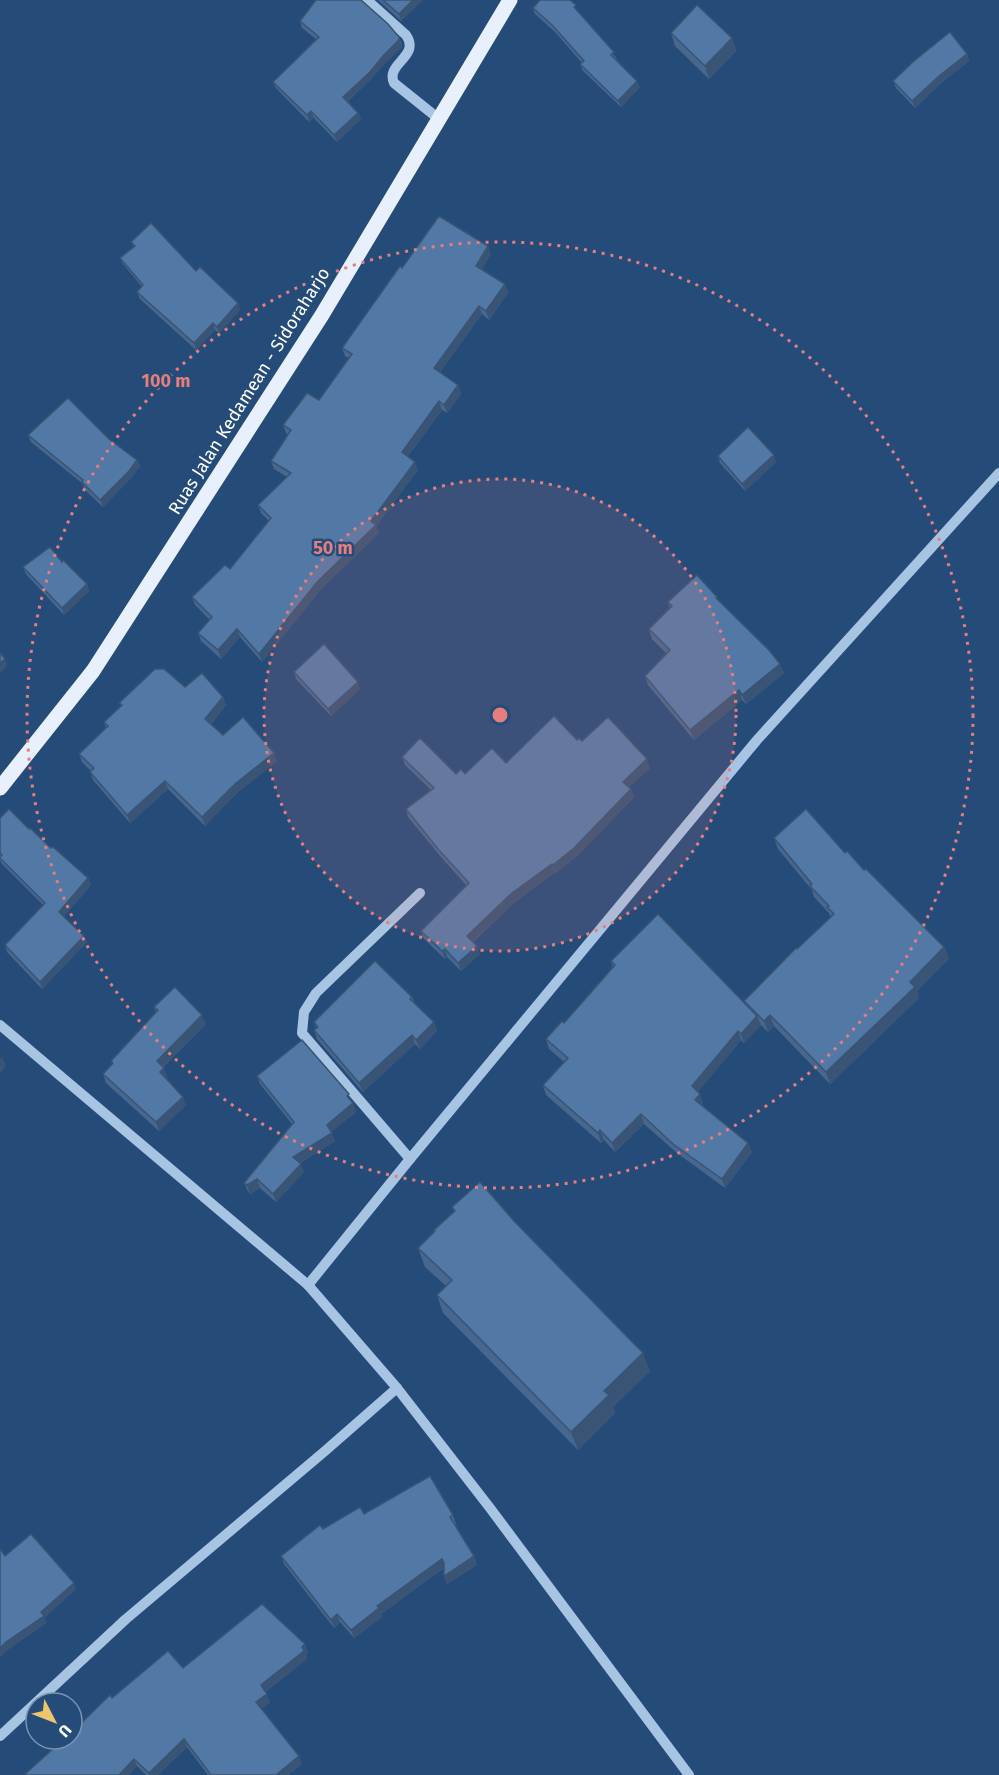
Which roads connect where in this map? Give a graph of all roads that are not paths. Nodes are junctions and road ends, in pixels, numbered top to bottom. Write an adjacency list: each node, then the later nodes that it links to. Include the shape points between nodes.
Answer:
1 (367, 0): 3 (street, via 411,42 393,72 394,84)
2 (510, 0): 3 (main road, Ruas Jalan Kedamean - Sidoraharjo)
3 (439, 119): 5 (main road, Ruas Jalan Kedamean - Sidoraharjo, via 322,315 93,671)
4 (999, 473): 8 (street, via 757,740)
5 (0, 788)
6 (420, 893): 8 (street, via 316,993 304,1011 302,1033)
7 (0, 1025): 9 (street)
8 (410, 1159): 9 (street)
9 (308, 1285): 10 (street)
10 (397, 1388): 11 (street, via 126,1620); 12 (street)
11 (0, 1736)
12 (689, 1775)

